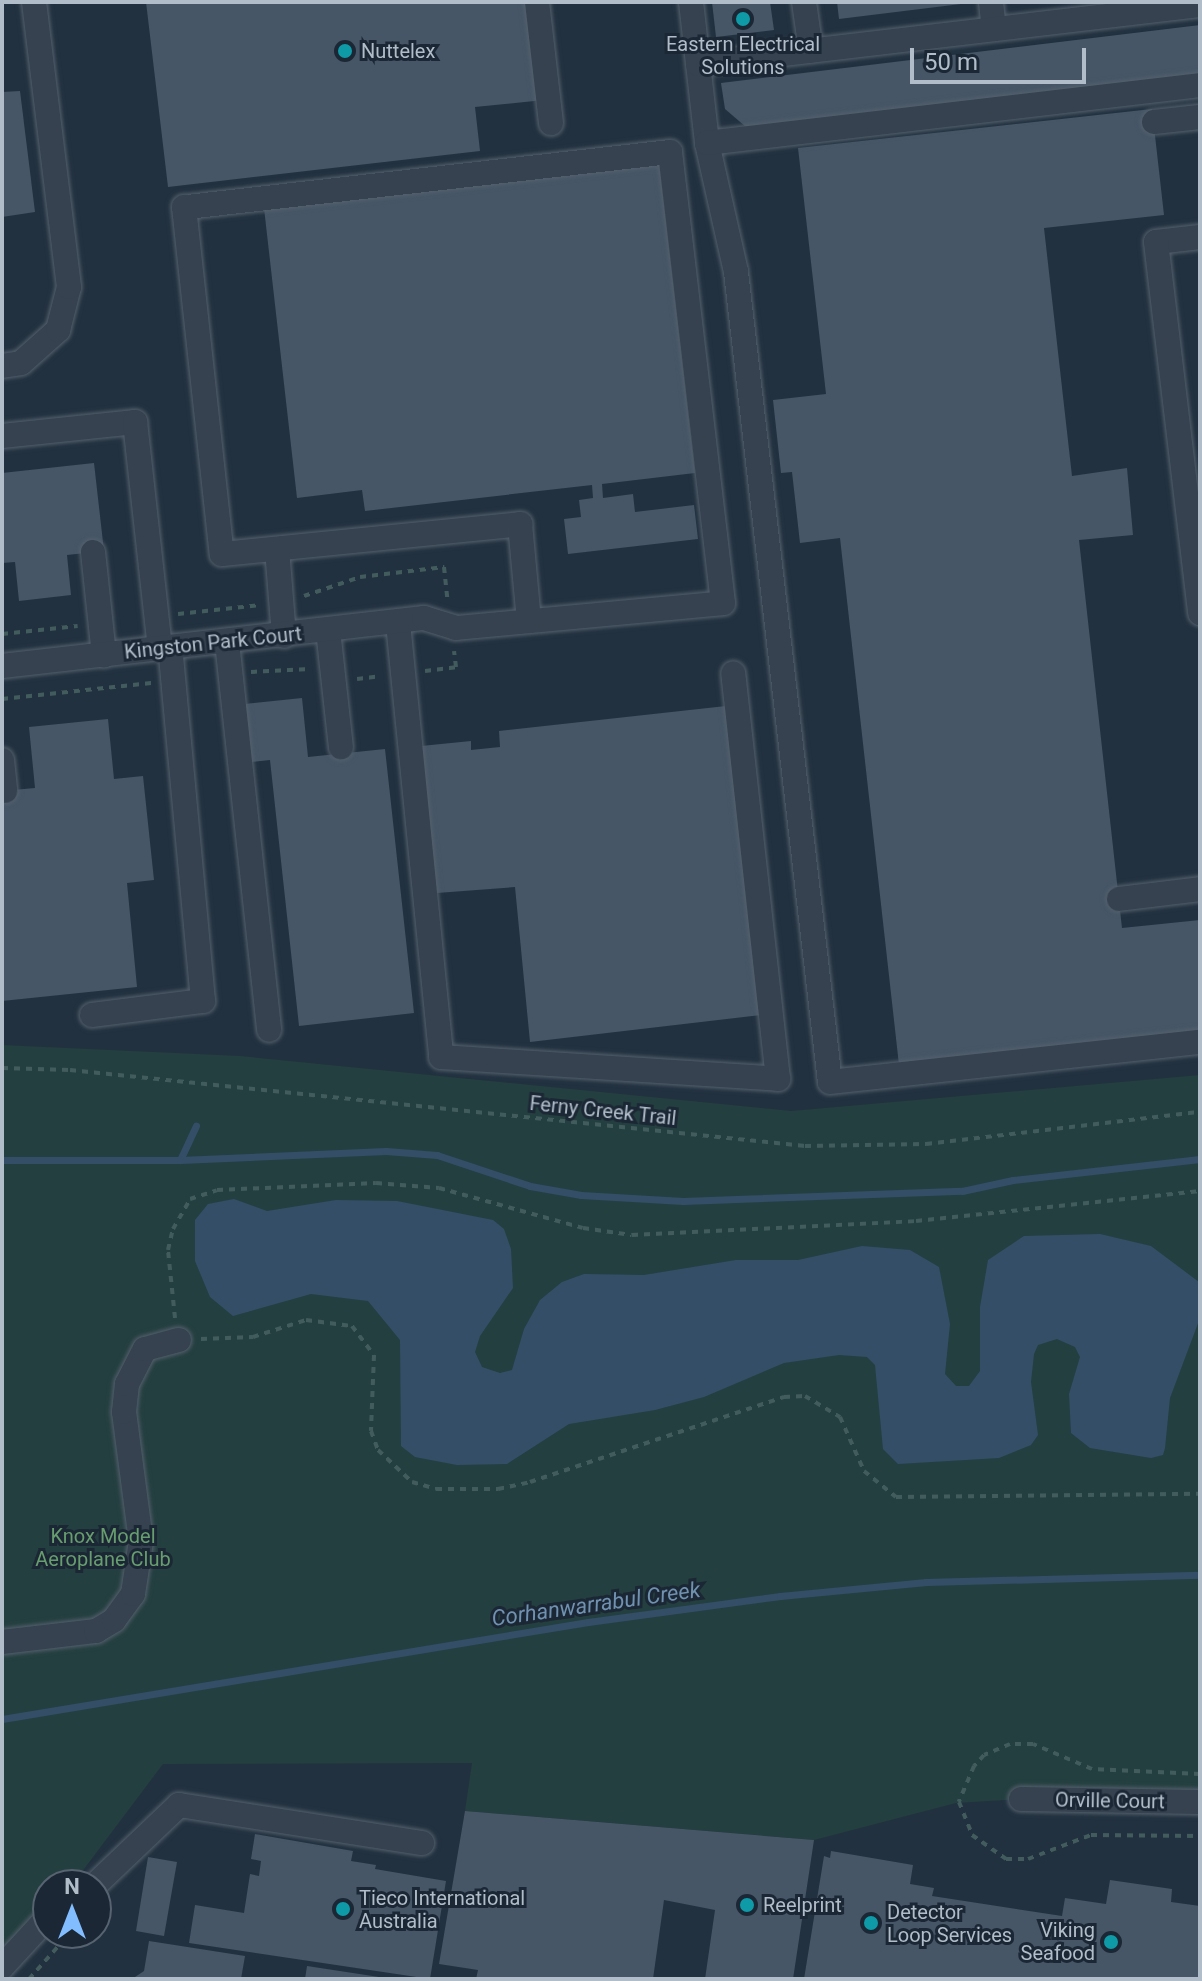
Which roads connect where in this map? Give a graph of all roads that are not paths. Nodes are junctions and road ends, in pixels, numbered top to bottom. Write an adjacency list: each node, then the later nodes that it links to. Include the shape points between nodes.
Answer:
1 (34, 2): 16 (street, via 69,287 58,330 21,363)
2 (537, 2): 13 (street)
3 (691, 2): 9 (street)
4 (804, 2): 8 (street)
5 (991, 2): 7 (street)
6 (1191, 5): 7 (street)
7 (994, 29): 8 (street)
8 (811, 51): 9 (street)
9 (698, 64): 14 (street)
10 (1200, 85): 14 (street)
11 (1200, 117): 12 (street)
12 (1154, 122)
13 (551, 123)
14 (707, 143): 37 (street, via 736,272 830,1082)
15 (1200, 237): 20 (street, via 1156,242)
16 (2, 366)
17 (2, 436): 26 (street, via 135,422 156,616)
18 (277, 549): 21 (street, via 520,524); 21 (street, via 222,554 184,207 670,152 723,603); 24 (street)
19 (93, 552): 27 (street)
20 (1199, 600)
21 (529, 621): 22 (street, Kingston Park Court, via 456,628 424,618)
22 (398, 623): 23 (street, Kingston Park Court); 29 (street, via 441,1057 778,1079)
23 (328, 630): 24 (street, Kingston Park Court); 30 (street)
24 (284, 636): 25 (street, Kingston Park Court)
25 (227, 642): 26 (street, Kingston Park Court); 36 (street)
26 (165, 648): 27 (street, Kingston Park Court); 35 (street, via 203,1001)
27 (104, 655): 28 (street, Kingston Park Court)
28 (2, 666)
29 (733, 673)
30 (341, 747)
31 (2, 760): 32 (street)
32 (5, 791)
33 (1200, 889): 34 (street)
34 (1119, 899)
35 (92, 1015)
36 (269, 1030)
37 (1200, 1042)
38 (179, 1340): 39 (street, via 145,1349 127,1384 124,1412 141,1541 133,1594 114,1620 96,1631)
39 (2, 1642)
40 (1021, 1799): 41 (street, Orville Court)
41 (1200, 1802)
42 (422, 1843): 43 (street, via 179,1805)
43 (112, 1869)
44 (32, 1935): 45 (street)
45 (2, 1967)

